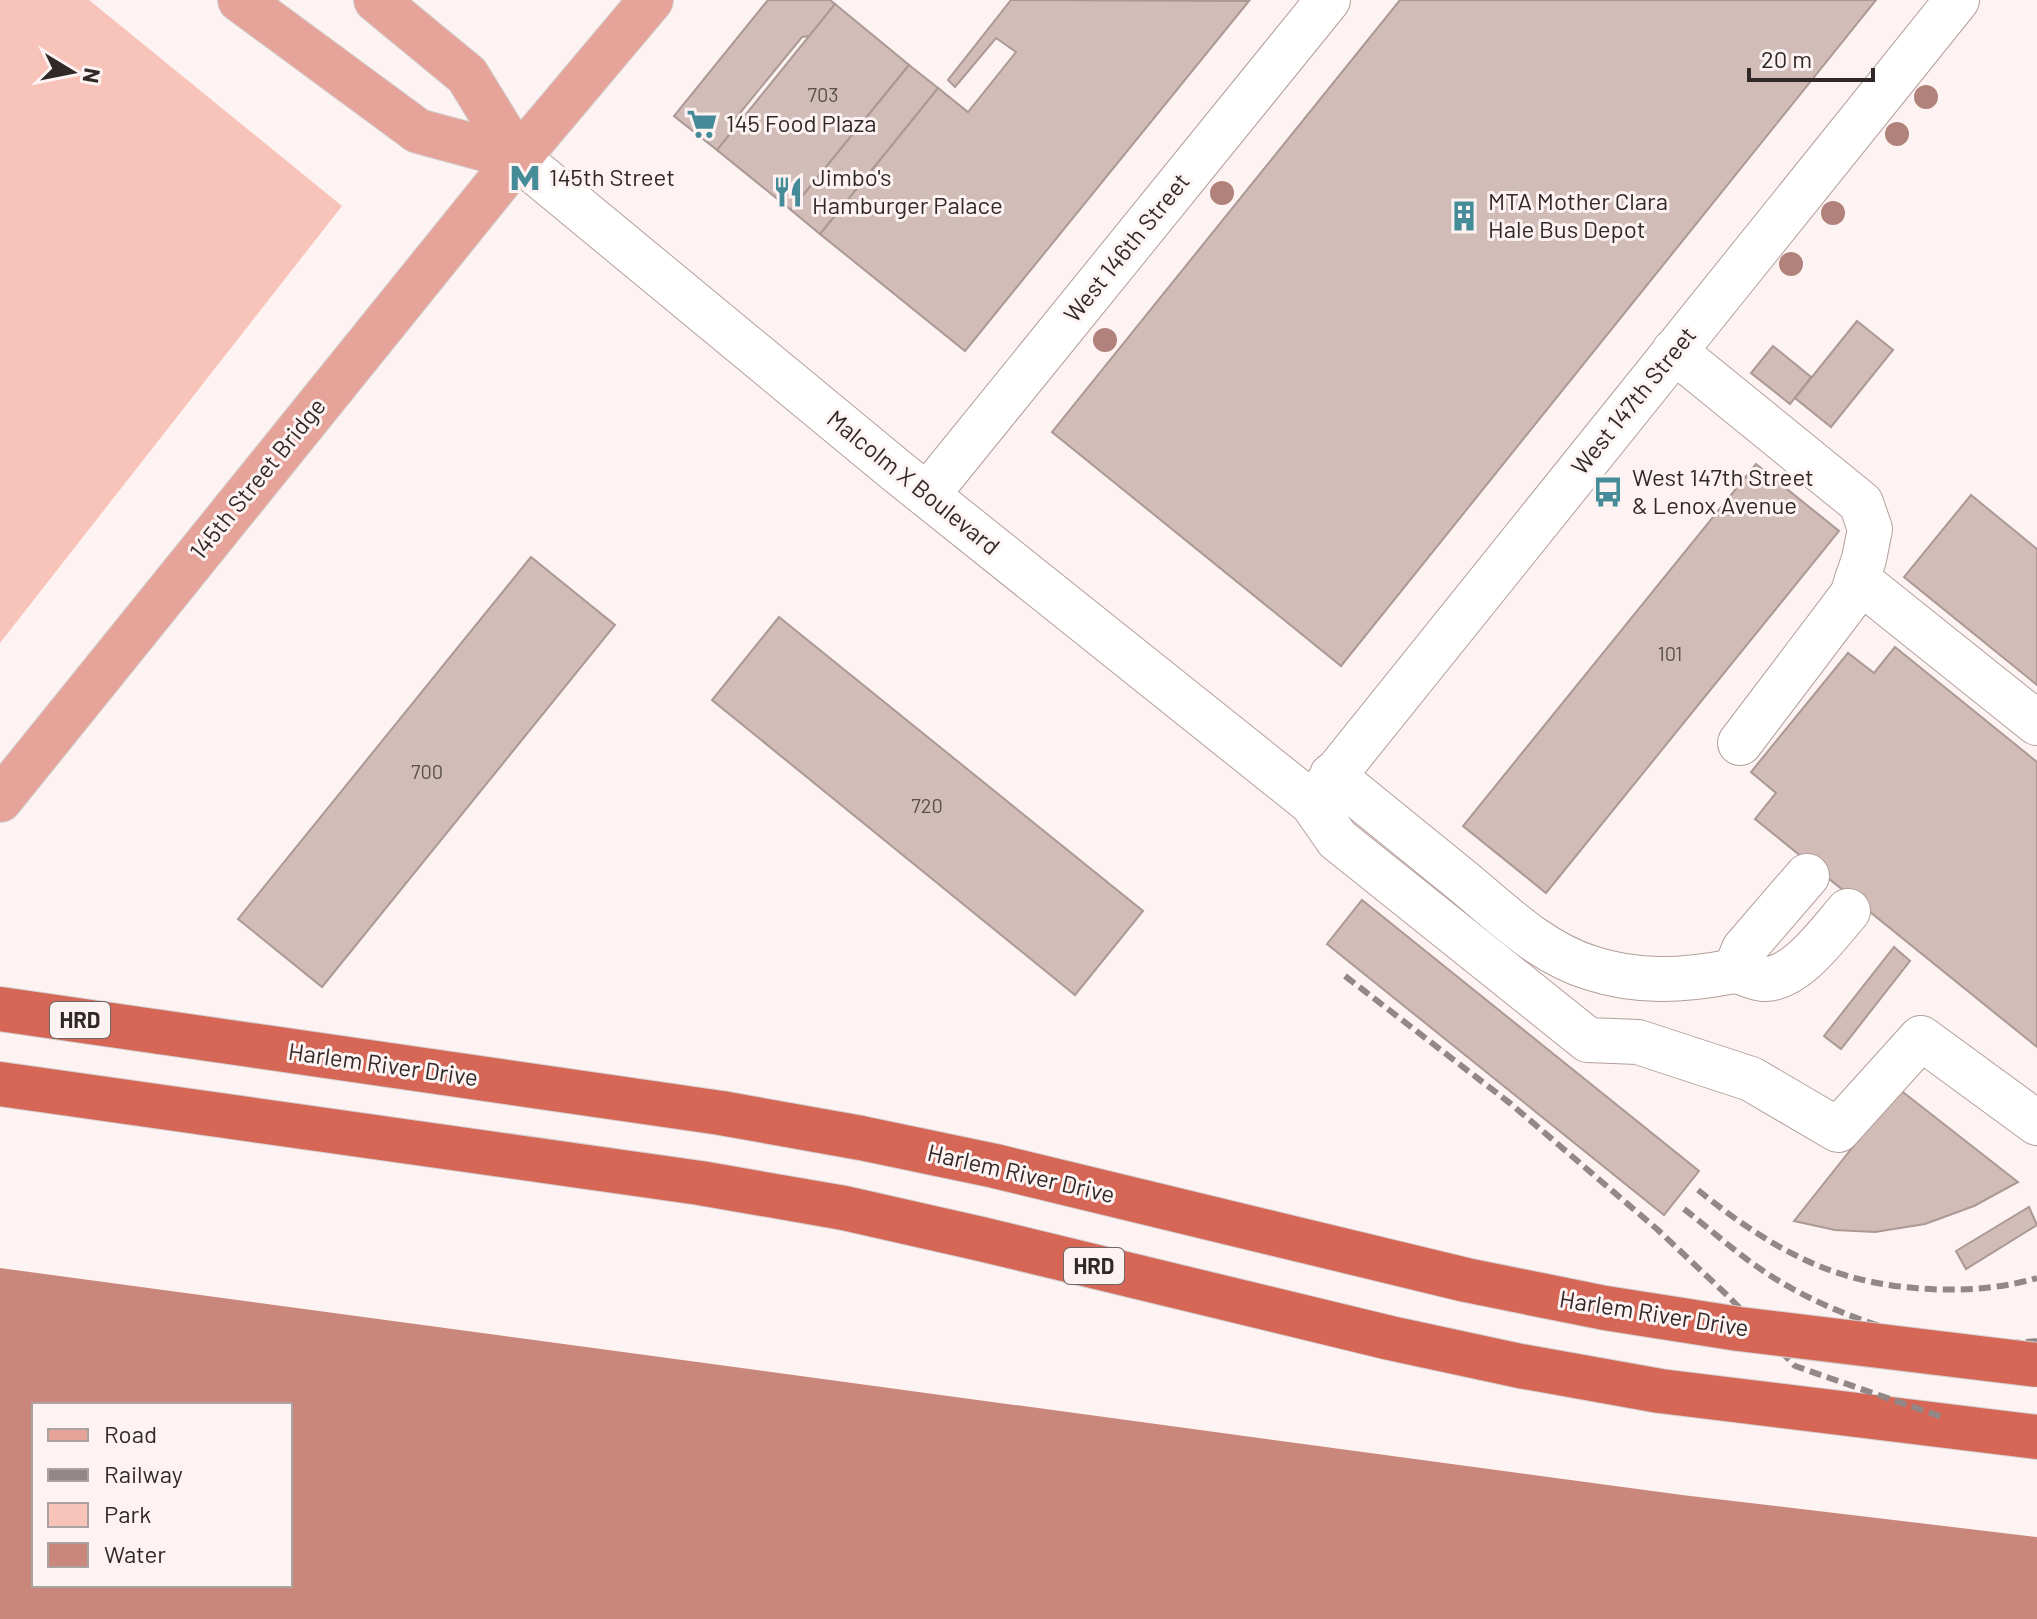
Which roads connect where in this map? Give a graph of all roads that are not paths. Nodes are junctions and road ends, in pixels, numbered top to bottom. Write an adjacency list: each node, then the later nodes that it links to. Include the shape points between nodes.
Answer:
1 (240, 0): 6 (main road, Malcolm X Boulevard, via 418,131)
2 (376, 0): 6 (main road, Malcolm X Boulevard, via 467,75)
3 (651, 0): 6 (main road, 145th Street Bridge)
4 (1328, 0): 8 (street, West 146th Street)
5 (1957, 0): 7 (street, West 147th Street)
6 (518, 158): 8 (street, Malcolm X Boulevard); 13 (main road, 145th Street Bridge)
7 (1674, 351): 9 (street, via 1861,503 1870,529); 12 (street, West 147th Street)
8 (927, 495): 12 (street, Malcolm X Boulevard)
9 (1857, 579): 10 (street); 11 (street, via 1852,595)
10 (2037, 723)
11 (1740, 743)
12 (1322, 789): 16 (street, Malcolm X Boulevard, via 1559,955 1589,968 1645,979); 19 (street, via 1337,839 1588,1040 1638,1042 1751,1079 1838,1130 1921,1038)
13 (0, 800)
14 (1807, 876): 16 (street, via 1744,949)
15 (1848, 911): 16 (street, Malcolm X Boulevard, via 1787,973 1765,979)
16 (1735, 971)
17 (0, 1009): 20 (highway, Harlem River Drive / HRD, bridge, via 721,1113 995,1166 1466,1280 1605,1308)
18 (0, 1084): 21 (highway, HRD, via 557,1161 844,1208 1390,1338 1598,1380)
19 (2037, 1123)
20 (2037, 1365)
21 (2037, 1437)

